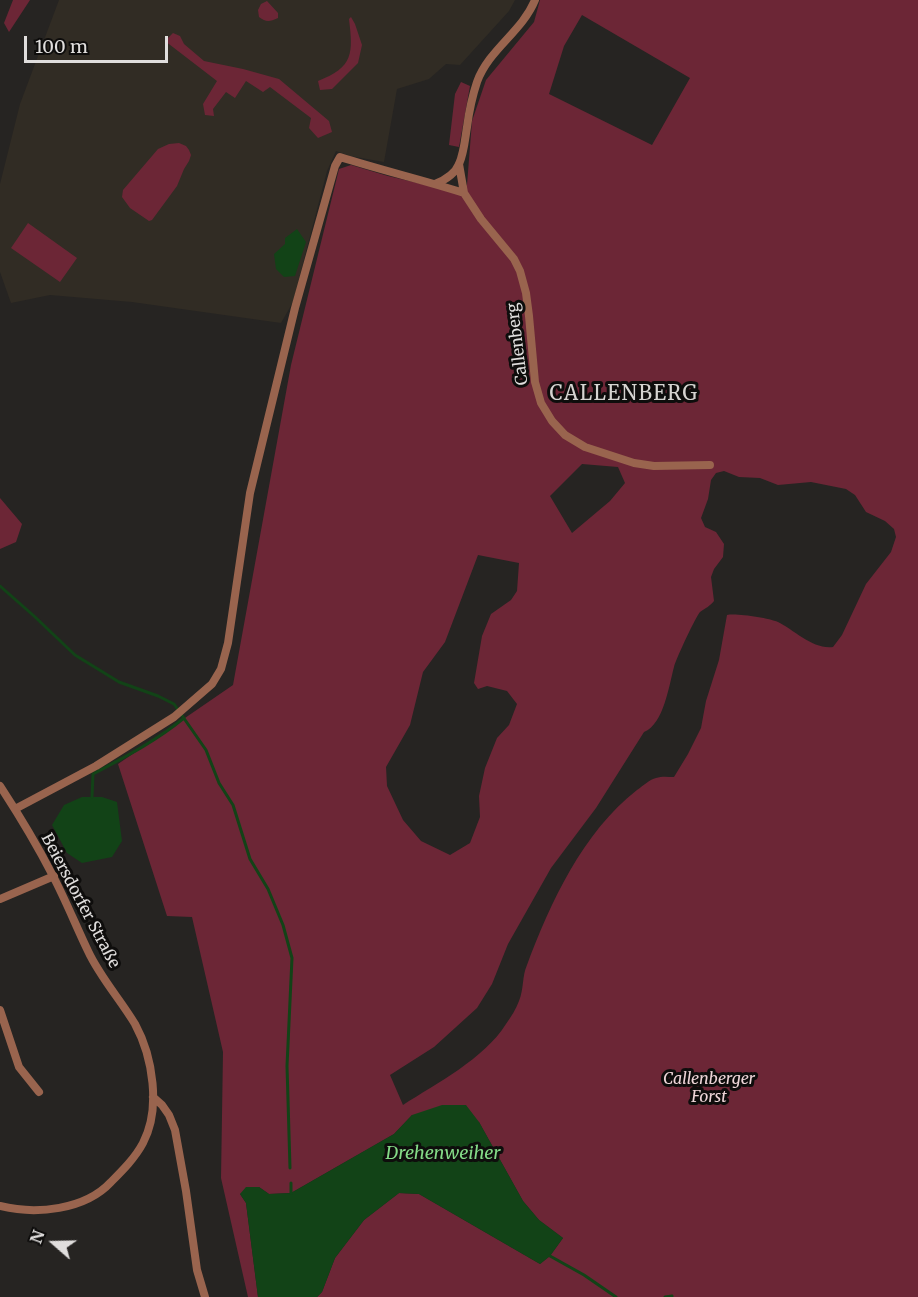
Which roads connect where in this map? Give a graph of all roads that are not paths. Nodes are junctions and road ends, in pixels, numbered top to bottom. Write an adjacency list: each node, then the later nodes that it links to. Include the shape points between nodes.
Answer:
1 (535, 0): 2 (street, via 478,80)
2 (459, 164): 3 (street, via 453,174); 4 (street)
3 (435, 183): 4 (street); 7 (street, via 340,158 335,166 250,493 228,643 212,684 174,717 96,766)
4 (464, 193): 5 (street, Callenberg, via 520,271 535,382 552,421 585,447 634,463)
5 (710, 465)
6 (0, 786): 7 (street, Beiersdorfer Straße)
7 (15, 809): 8 (street, Beiersdorfer Straße)
8 (54, 876): 9 (street); 12 (street, Beiersdorfer Straße, via 89,954 142,1040 152,1074)
9 (0, 899)
10 (0, 1010): 11 (street, via 20,1067)
11 (39, 1092)
12 (153, 1097): 13 (street, Beiersdorfer Straße, via 144,1141 105,1188 67,1206 45,1211); 14 (street, via 169,1115 175,1130 197,1270)
13 (0, 1206)
14 (205, 1297)

